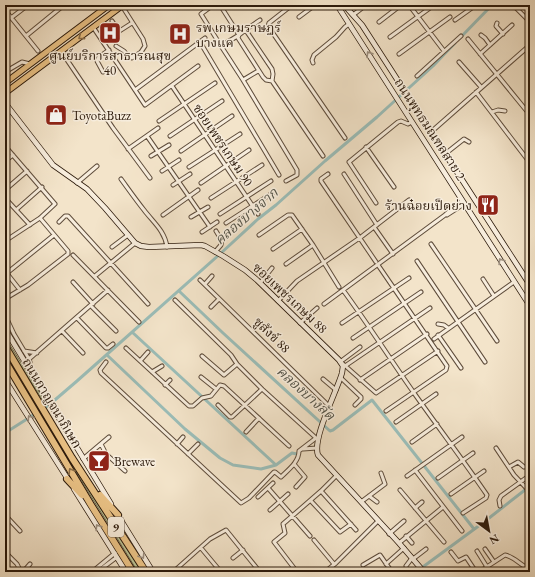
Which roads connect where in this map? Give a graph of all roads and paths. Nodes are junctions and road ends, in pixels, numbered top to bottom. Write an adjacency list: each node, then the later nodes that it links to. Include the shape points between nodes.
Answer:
1 (28, 5): 23 (street)
2 (64, 5): 41 (street)
3 (109, 5): 60 (main road)
4 (213, 5): 51 (street, via 201,14)
5 (220, 5): 38 (street)
6 (292, 5): 95 (street, via 268,26)
7 (315, 5): 20 (street)
8 (337, 5): 32 (main road, ถนนพุทธมณฑลสาย 2)
9 (344, 5): 21 (main road, ถนนพุทธมณฑลสาย 2)
10 (366, 5): 21 (street)
11 (401, 5): 28 (street)
12 (409, 5): 19 (street)
13 (434, 5): 19 (street)
14 (476, 5): 26 (street)
15 (513, 5): 24 (street)
16 (122, 6): 30 (street); 34 (main road)
17 (5, 10): 23 (street)
18 (530, 15): 24 (street)
19 (417, 16): 37 (street); 43 (street)
20 (300, 17)
21 (354, 17): 32 (main road); 90 (main road, ถนนพุทธมณฑลสาย 2)
22 (450, 17): 37 (street)
23 (12, 18): 41 (street)
24 (527, 18): 29 (street)
25 (260, 20): 36 (street)
26 (454, 20)
27 (112, 21): 35 (street)
28 (379, 22)
29 (530, 22)
30 (132, 23): 35 (street); 50 (street, via 143,39 145,49 132,58)
31 (497, 23): 39 (street, via 496,26)
32 (349, 24): 59 (street, via 314,55); 88 (main road, ถนนพุทธมณฑลสาย 2, one-way to 32)
33 (512, 25): 39 (street)
34 (93, 27): 52 (street); 54 (main road, one-way to 54)
35 (119, 31): 45 (street)
36 (244, 31): 38 (street); 71 (street, via 272,69)
37 (430, 32): 55 (street); 56 (street)
38 (239, 34): 51 (street); 65 (street, via 238,38)
39 (503, 34): 48 (street)
40 (481, 35): 48 (street)
41 (26, 36): 53 (street)
42 (461, 36): 55 (street)
43 (390, 37)
44 (205, 38): 47 (street)
45 (107, 39)
46 (468, 39): 57 (street)
47 (200, 42): 76 (street); 122 (street)
48 (490, 45): 57 (street)
49 (530, 45): 67 (street)
50 (116, 46)
51 (220, 46): 70 (street)
52 (109, 50): 66 (street, via 97,61); 76 (street)
53 (38, 51)
54 (61, 51): 78 (main road); 100 (street)
55 (444, 51): 68 (street)
56 (399, 54)
57 (480, 54): 67 (street)
58 (459, 62): 75 (street)
59 (313, 63)
60 (30, 64): 63 (street, via 22,62); 64 (main road)
61 (5, 66): 63 (street)
62 (198, 66): 74 (street)
63 (7, 71)
64 (20, 71): 69 (main road); 72 (main road)
65 (258, 71): 70 (street); 71 (street, via 266,80)
66 (103, 72)
67 (496, 74): 75 (street); 84 (street)
68 (417, 76)
69 (5, 80)
70 (243, 80): 125 (street, via 298,170 297,175)
71 (272, 81): 108 (street)
72 (5, 83)
73 (215, 83): 81 (street)
74 (172, 86): 76 (street, via 146,105); 81 (street, ซอยเพชรเกษม 90)
75 (481, 87): 77 (street)
76 (135, 90)
77 (476, 92): 83 (street); 90 (street)
78 (5, 93)
79 (222, 101): 87 (street)
80 (5, 103): 128 (main road, via 53,165)
81 (184, 104): 86 (street); 87 (street, ซอยเพชรเกษม 90)
82 (505, 111): 83 (street)
83 (492, 112): 109 (street)
84 (530, 115)
85 (232, 116): 92 (street)
86 (159, 120)
87 (194, 120): 92 (street, ซอยเพชรเกษม 90); 94 (street)
88 (412, 122): 99 (street, via 398,122); 143 (main road, ถนนพุทธมณฑลสาย 2)
89 (158, 128): 93 (street)
90 (430, 132): 105 (main road, ถนนพุทธมณฑลสาย 2)
91 (240, 134): 101 (street)
92 (204, 135): 101 (street, ซอยเพชรเกษม 90); 103 (street)
93 (147, 136): 100 (street); 104 (street)
94 (170, 136)
95 (345, 138)
96 (469, 142): 105 (street, via 464,140)
97 (169, 145): 104 (street)
98 (5, 146): 106 (street)
99 (366, 148): 133 (street); 142 (street, via 349,162)
100 (128, 149): 123 (street)
101 (215, 150): 115 (street, ซอยเพชรเกษม 90); 116 (street)
102 (249, 150): 115 (street)
103 (181, 151)
104 (158, 152): 107 (street); 114 (street)
105 (444, 154): 192 (main road, ถนนพุทธมณฑลสาย 2)
106 (13, 155): 111 (street); 117 (street)
107 (151, 156)
108 (323, 156)
109 (527, 159)
110 (179, 160): 114 (street)
111 (5, 161)
112 (262, 165): 129 (street)
113 (97, 166): 128 (street)
114 (168, 166): 118 (street); 126 (street)
115 (226, 166): 129 (street, ซอยเพชรเกษม 90); 130 (street)
116 (189, 167)
117 (27, 171): 132 (street); 134 (street)
118 (162, 171)
119 (190, 174): 126 (street)
120 (328, 174): 165 (street, via 321,181)
121 (344, 174): 157 (street)
122 (279, 175)
123 (150, 178)
124 (121, 180): 171 (street, via 160,229)
125 (286, 180)
126 (179, 181): 131 (street); 137 (street)
127 (271, 181): 138 (street)
128 (78, 182): 163 (main road)
129 (236, 182): 138 (street, ซอยเพชรเกษม 90); 140 (street)
130 (201, 183)
131 (173, 185)
132 (42, 187): 146 (street); 152 (street, via 55,204)
133 (394, 187)
134 (5, 190)
135 (198, 190): 137 (street)
136 (274, 192): 144 (street)
137 (190, 196): 147 (street); 150 (street)
138 (246, 197): 144 (street, ซอยเพชรเกษม 90); 148 (street)
139 (5, 198): 146 (street)
140 (212, 198)
141 (409, 200): 157 (street)
142 (376, 203)
143 (463, 203): 174 (street); 189 (main road, ถนนพุทธมณฑลสาย 2, one-way to 143)
144 (252, 206): 149 (street, ซอยเพชรเกษม 90); 155 (street)
145 (208, 207): 147 (street)
146 (16, 210): 156 (street)
147 (200, 212): 151 (street); 158 (street)
148 (220, 214)
149 (258, 214)
150 (163, 215)
151 (191, 217)
152 (40, 218): 156 (street); 162 (street)
153 (59, 222): 177 (street, via 68,216)
154 (217, 222): 158 (street)
155 (226, 223)
156 (30, 226): 166 (street)
157 (376, 226): 165 (street); 174 (street)
158 (210, 227): 161 (street)
159 (302, 229): 164 (street, via 290,214); 169 (street); 172 (street)
160 (216, 231): 173 (street, via 222,241)
161 (202, 232)
162 (54, 235): 182 (street); 195 (street, via 68,254)
163 (128, 235): 167 (main road); 170 (street)
164 (259, 235)
165 (360, 238): 178 (street); 179 (street)
166 (5, 241)
167 (135, 243): 171 (main road, ซอยเพชรเกษม 88, via 140,246); 177 (street)
168 (431, 244): 212 (street)
169 (313, 245): 178 (street); 180 (street)
170 (112, 247)
171 (168, 247): 173 (main road, ซอยเพชรเกษม 88, via 201,245)
172 (274, 249)
173 (216, 252): 190 (main road, ซอยเพชรเกษม 88)
174 (393, 254): 179 (street)
175 (73, 255): 183 (street)
176 (417, 261): 219 (street)
177 (111, 263): 183 (street); 205 (street)
178 (324, 263): 193 (street); 203 (street, via 297,281)
179 (377, 263): 194 (street); 197 (street)
180 (286, 264)
181 (272, 268): 190 (street)
182 (6, 272): 195 (street)
183 (95, 276): 196 (street)
184 (212, 276): 191 (street)
185 (409, 278): 194 (street)
186 (483, 279): 199 (street)
187 (200, 280): 191 (street, ชูสังข์ 88)
188 (73, 282): 207 (street)
189 (514, 282): 199 (street); 208 (main road, ถนนพุทธมณฑลสาย 2)
190 (260, 283): 203 (main road, ซอยเพชรเกษม 88)
191 (205, 284): 201 (street, ชูสังข์ 88)
192 (530, 285)
193 (339, 287)
194 (394, 288): 204 (street); 213 (street)
195 (20, 290): 200 (street)
196 (108, 290): 207 (street); 217 (street)
197 (342, 290): 206 (street); 213 (street)
198 (420, 292): 204 (street)
199 (494, 296): 212 (street)
200 (8, 297)
201 (219, 298): 209 (street); 272 (street, ชูสังข์ 88)
202 (175, 300): 250 (street)
203 (278, 301): 218 (main road, ซอยเพชรเกษม 88)
204 (405, 303): 216 (street); 222 (street)
205 (148, 304)
206 (324, 304)
207 (92, 305): 215 (street); 226 (street)
208 (530, 306)
209 (211, 307)
210 (316, 308): 218 (street)
211 (430, 308): 216 (street)
212 (476, 309): 219 (street); 231 (street)
213 (359, 312): 220 (street); 222 (street)
214 (5, 315): 237 (street)
215 (76, 318): 225 (street); 233 (street, via 106,348)
216 (416, 318): 227 (street); 232 (street)
217 (139, 322)
218 (300, 322): 249 (main road, ซอยเพชรเกษม 88)
219 (458, 322): 223 (street); 248 (street)
220 (342, 323)
221 (438, 324): 223 (street)
222 (369, 327): 229 (street); 232 (street)
223 (448, 328): 228 (street)
224 (5, 329): 251 (main road)
225 (62, 331): 240 (street); 241 (street)
226 (116, 331)
227 (427, 334): 238 (street); 244 (street)
228 (438, 335): 230 (street); 253 (street)
229 (353, 338)
230 (434, 339)
231 (497, 341)
232 (380, 342): 244 (street); 249 (street)
233 (113, 344)
234 (5, 346): 308 (highway, ถนนกาญจนาภิเษก / 9)
235 (126, 348): 246 (street)
236 (360, 348): 249 (street)
237 (24, 351): 240 (street); 243 (street)
238 (438, 351): 255 (street); 266 (street, via 447,368)
239 (148, 352): 246 (street)
240 (38, 353): 243 (street)
241 (83, 353)
242 (202, 356): 250 (street, via 224,375)
243 (29, 359): 251 (street)
244 (391, 359): 255 (street); 261 (street)
245 (5, 361): 325 (highway, ถนนกาญจนาภิเษก / 9, one-way to 245)
246 (140, 361): 254 (street)
247 (106, 362): 284 (street, via 100,370 101,373)
248 (485, 362)
249 (342, 363): 257 (main road); 261 (street)
250 (237, 364): 264 (street)
251 (27, 365): 293 (main road)
252 (162, 366): 254 (street)
253 (461, 368)
254 (152, 372): 262 (street)
255 (402, 375): 261 (street, via 376,393); 266 (street)
256 (202, 376): 263 (street)
257 (341, 378): 265 (main road); 270 (street, via 361,398)
258 (5, 380): 307 (main road, one-way to 258)
259 (170, 380): 262 (street)
260 (323, 380): 265 (street)
261 (360, 380)
262 (166, 385): 263 (street, via 188,406 211,396)
263 (216, 389): 271 (street, via 224,386)
264 (262, 389): 271 (street); 280 (street)
265 (336, 390): 272 (main road)
266 (413, 392): 268 (street); 273 (street)
267 (436, 394): 268 (street)
268 (422, 404): 275 (street); 276 (street)
269 (218, 405): 271 (street, via 232,418)
270 (355, 405)
271 (246, 406): 274 (street)
272 (330, 406): 280 (main road)
273 (386, 411)
274 (259, 418): 277 (street); 287 (street)
275 (396, 422)
276 (437, 424): 282 (street); 286 (street)
277 (246, 432)
278 (109, 437): 283 (street)
279 (183, 437): 284 (street)
280 (318, 437): 288 (main road); 290 (street)
281 (462, 437): 286 (street)
282 (412, 442)
283 (101, 444): 293 (street); 299 (street, via 106,454)
284 (177, 444): 292 (street)
285 (198, 444): 292 (street)
286 (452, 444): 294 (street); 298 (street)
287 (289, 446)
288 (317, 448): 290 (street); 302 (main road, via 318,455)
289 (496, 448): 296 (street)
290 (302, 449): 295 (street)
291 (473, 453): 294 (street)
292 (188, 454): 295 (street, via 241,503 274,472 281,477)
293 (84, 459): 332 (main road)
294 (463, 460): 304 (street); 305 (street)
295 (294, 464): 311 (street, via 305,477)
296 (509, 467): 297 (street, via 518,462); 309 (street)
297 (524, 467)
298 (415, 470): 303 (street); 327 (street)
299 (125, 471)
300 (484, 471): 304 (street)
301 (381, 473): 318 (street, via 385,484)
302 (336, 476): 315 (street); 322 (main road)
303 (407, 476)
304 (475, 477): 317 (street); 330 (street, via 487,496)
305 (438, 478)
306 (526, 478): 309 (street)
307 (67, 479): 325 (highway); 356 (main road, one-way to 307)
308 (88, 482): 332 (highway); 374 (highway, ถนนกาญจนาภิเษก / 9)
309 (520, 482): 313 (street); 326 (street, via 501,496)
310 (273, 483): 312 (street)
311 (296, 487)
312 (268, 488): 319 (street); 321 (street)
313 (528, 489)
314 (400, 490): 328 (street)
315 (321, 491): 320 (street); 337 (street)
316 (288, 494): 321 (street)
317 (451, 494)
318 (369, 496): 322 (street); 323 (street)
319 (258, 497)
320 (311, 500): 333 (street); 337 (street, via 340,532)
321 (280, 501): 329 (street); 333 (street)
322 (361, 502): 334 (main road)
323 (376, 502)
324 (422, 502): 328 (street)
325 (91, 505): 368 (highway, ถนนกาญจนาภิเษก / 9)
326 (500, 506)
327 (443, 507): 336 (street); 340 (street)
328 (415, 508): 336 (street)
329 (270, 510)
330 (463, 513)
331 (5, 515): 339 (street)
332 (118, 515): 375 (main road, one-way to 375)
333 (293, 516): 342 (street); 379 (street, via 283,524 285,533 274,542)
334 (378, 521): 341 (main road); 361 (street)
335 (404, 521): 341 (street)
336 (426, 521): 343 (street); 345 (street)
337 (351, 524): 338 (street)
338 (356, 530)
339 (20, 531)
340 (462, 531)
341 (389, 534): 346 (main road)
342 (310, 536)
343 (406, 536): 346 (street); 347 (street)
344 (314, 540): 361 (street)
345 (444, 542)
346 (399, 543): 349 (main road)
347 (412, 543)
348 (201, 548): 352 (street, via 226,530); 376 (street); 377 (street)
349 (404, 548): 358 (main road); 362 (street)
350 (426, 549): 358 (street)
351 (485, 549): 359 (street)
352 (243, 550): 357 (street); 369 (street)
353 (477, 551): 365 (street)
354 (5, 552): 371 (street)
355 (451, 552): 382 (street, via 458,561 467,558)
356 (116, 555): 368 (main road); 372 (street); 373 (street)
357 (233, 558)
358 (412, 558): 364 (street); 367 (main road)
359 (494, 562): 365 (street); 366 (street, via 507,555)
360 (30, 564): 371 (street)
361 (334, 564): 380 (street)
362 (386, 564): 363 (street, via 378,555); 370 (street)
363 (363, 565)
364 (406, 566)
365 (487, 567): 382 (street)
366 (530, 569): 383 (street)
367 (422, 570)
368 (131, 571)
369 (259, 571): 378 (street)
370 (391, 571): 381 (street)
371 (22, 572)
372 (92, 572)
373 (97, 572)
374 (146, 572)
375 (153, 572)
376 (173, 572)
377 (221, 572)
378 (254, 572)
379 (297, 572)
380 (324, 572)
381 (386, 572)
382 (480, 572)
383 (529, 572)

